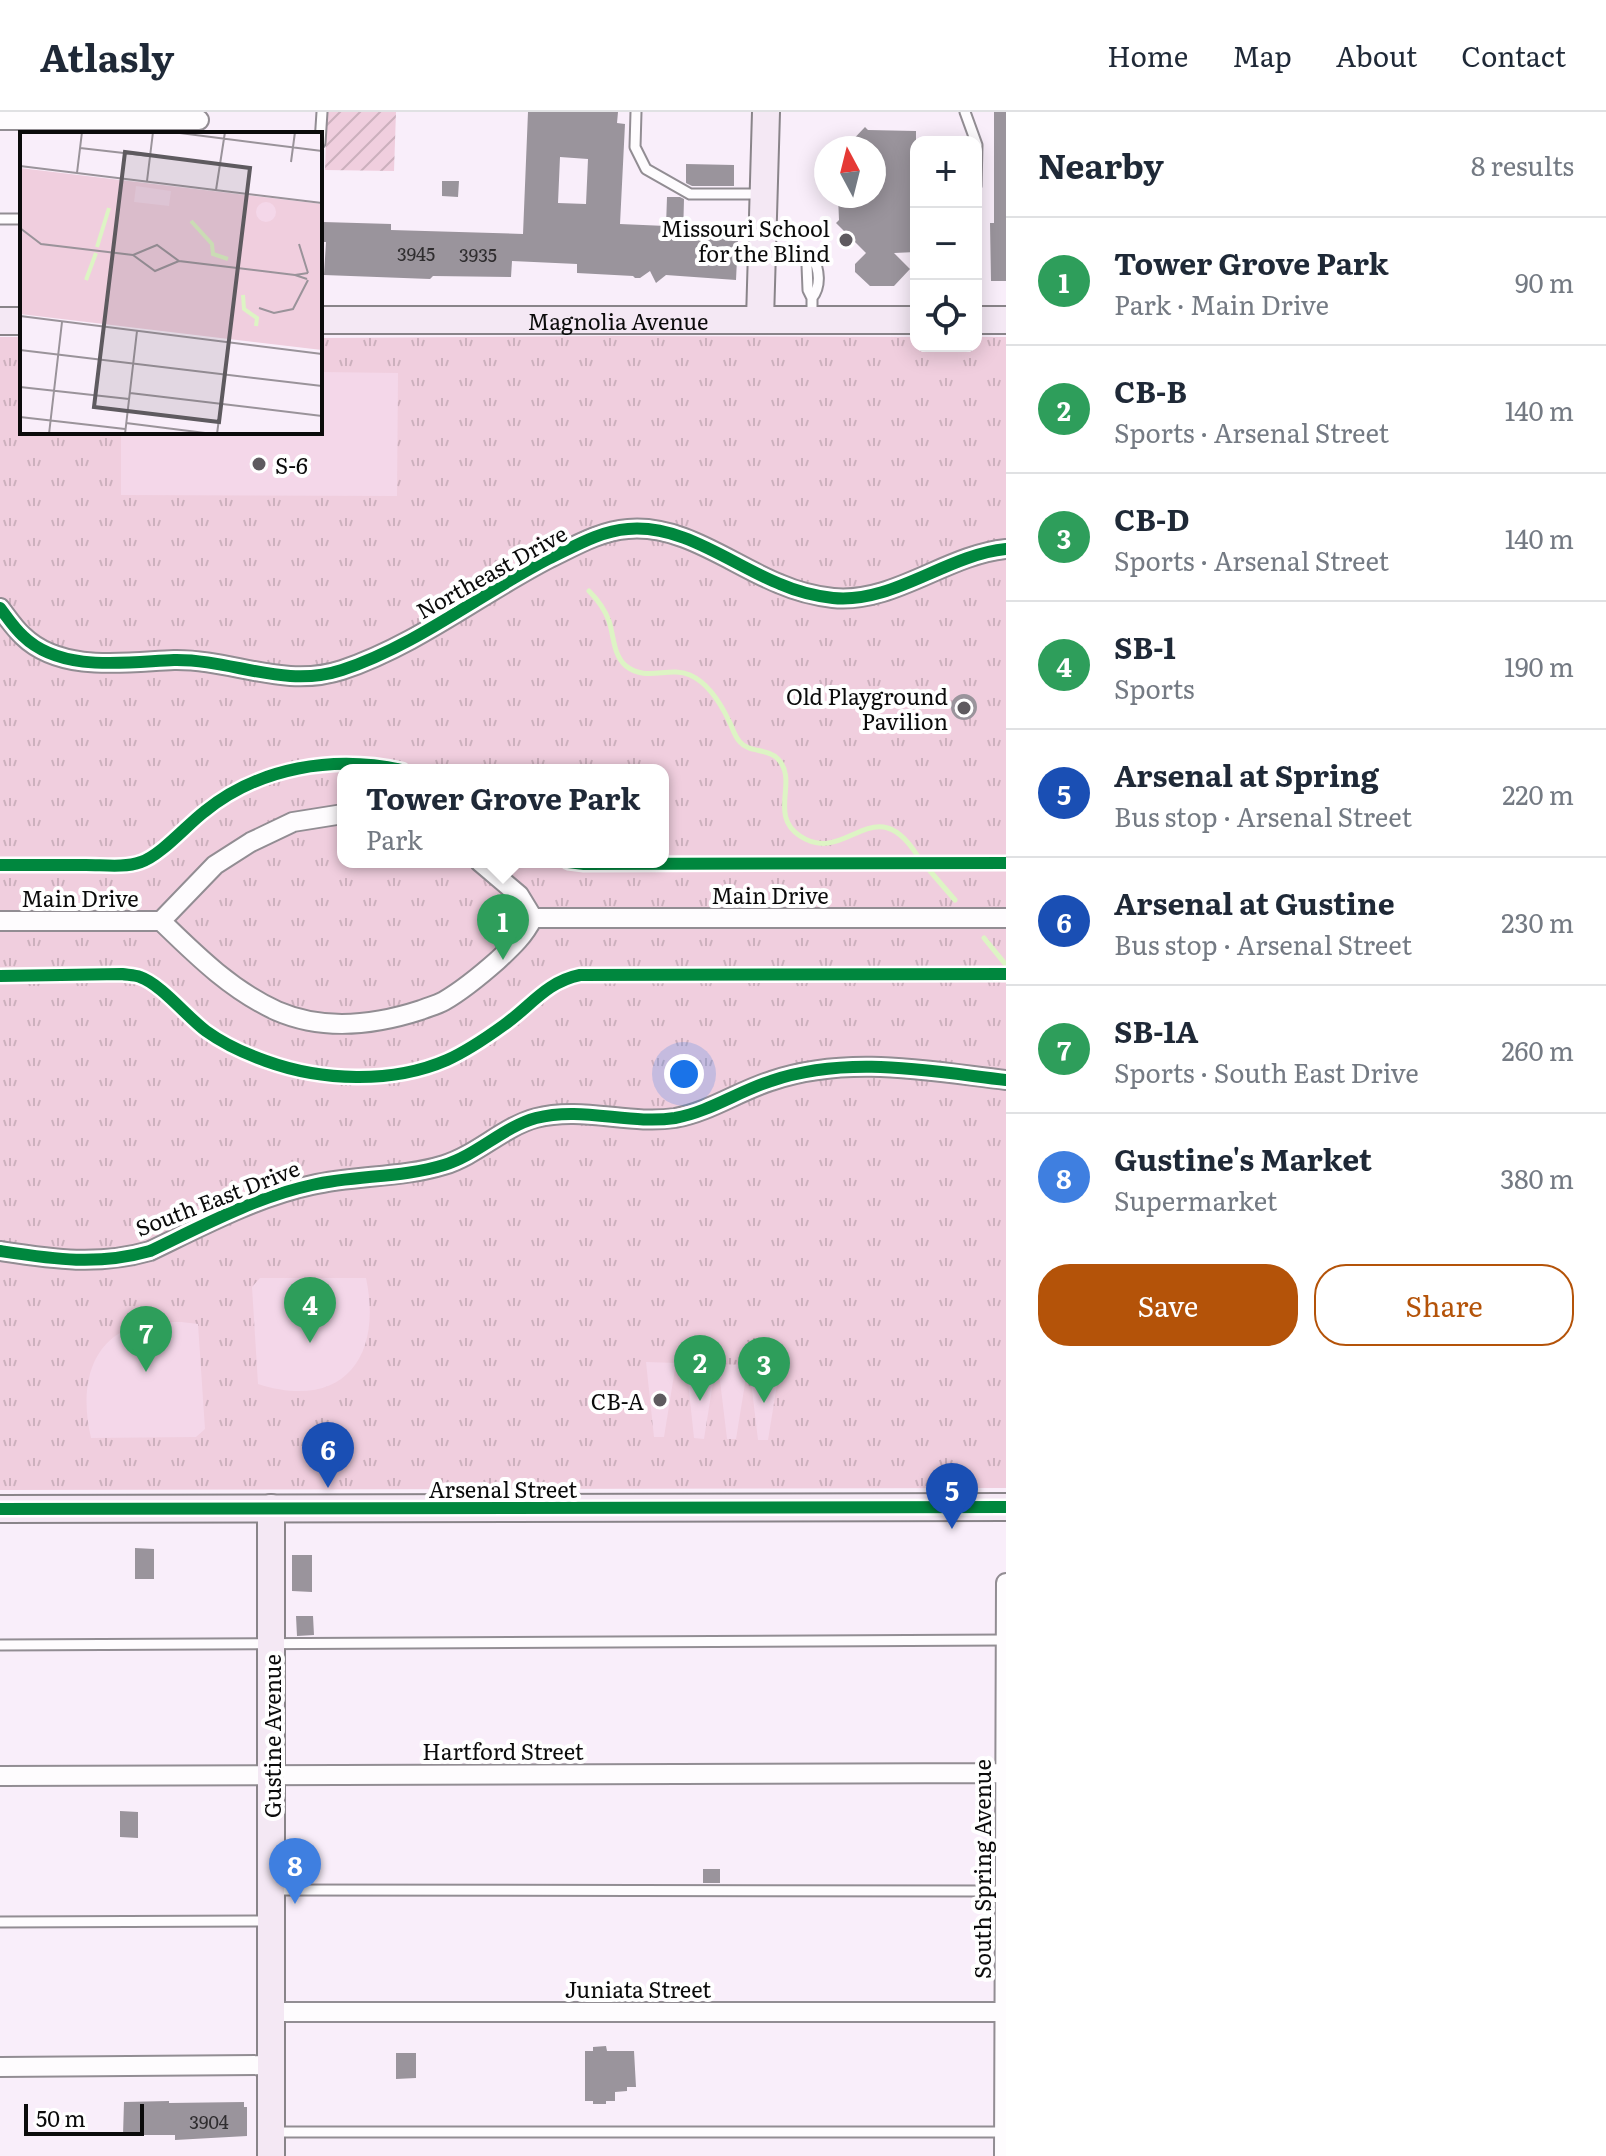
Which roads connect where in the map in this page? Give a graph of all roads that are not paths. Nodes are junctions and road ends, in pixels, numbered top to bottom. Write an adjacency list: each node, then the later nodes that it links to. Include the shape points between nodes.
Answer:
1 (322, 112): 7 (lane)
2 (636, 112): 9 (lane, via 635,147 646,169 690,194)
3 (766, 112): 9 (street)
4 (965, 112): 8 (lane)
5 (0, 120): 6 (street)
6 (199, 122)
7 (321, 132)
8 (974, 136)
9 (764, 194): 12 (street)
10 (910, 319): 12 (street, Magnolia Avenue, via 812,309)
11 (322, 320): 12 (street, Magnolia Avenue)
12 (760, 320)
13 (982, 320): 14 (street)
14 (1006, 320)
15 (1006, 549): 16 (street, Northeast Drive, via 977,553 872,596 833,598 781,585 664,532 610,532 516,575 383,652 341,670 301,677 188,660 71,659 39,649)
16 (0, 608)
17 (337, 815): 22 (street, Main Drive, via 293,822 251,842 215,865)
18 (487, 868): 19 (street, via 519,895)
19 (533, 918): 20 (street, Main Drive); 22 (street, Main Drive, via 524,936 482,975 442,1002 356,1024 318,1023 279,1012 206,965)
20 (1006, 918)
21 (0, 921): 22 (street, Main Drive)
22 (161, 921)
23 (1006, 1080): 24 (street, South East Drive, via 893,1067 836,1067 772,1081 678,1117 536,1118 445,1165 310,1185 134,1256 72,1261)
24 (0, 1251)
25 (1006, 1507): 26 (street, Arsenal Street)
26 (271, 1508): 27 (street, Arsenal Street); 30 (street, Gustine Avenue)
27 (0, 1509)
28 (1006, 1583): 29 (street, South Spring Avenue)
29 (1006, 1640): 30 (lane); 32 (street, South Spring Avenue)
30 (271, 1644): 31 (lane); 33 (street, Gustine Avenue)
31 (0, 1645)
32 (1006, 1773): 33 (street, Hartford Street); 36 (street, South Spring Avenue)
33 (271, 1775): 34 (street, Hartford Street); 35 (street, Gustine Avenue)
34 (0, 1776)
35 (271, 1890): 36 (lane); 37 (street, Gustine Avenue)
36 (1005, 1891): 40 (street, South Spring Avenue)
37 (271, 1921): 38 (lane); 39 (street, Gustine Avenue)
38 (0, 1922)
39 (271, 2012): 40 (street, Juniata Street); 41 (street, Gustine Avenue)
40 (1005, 2012): 43 (street, South Spring Avenue)
41 (271, 2065): 42 (street); 44 (street, Gustine Avenue)
42 (0, 2067)
43 (1005, 2132): 44 (lane); 45 (street, South Spring Avenue)
44 (271, 2144)
45 (1004, 2156)

